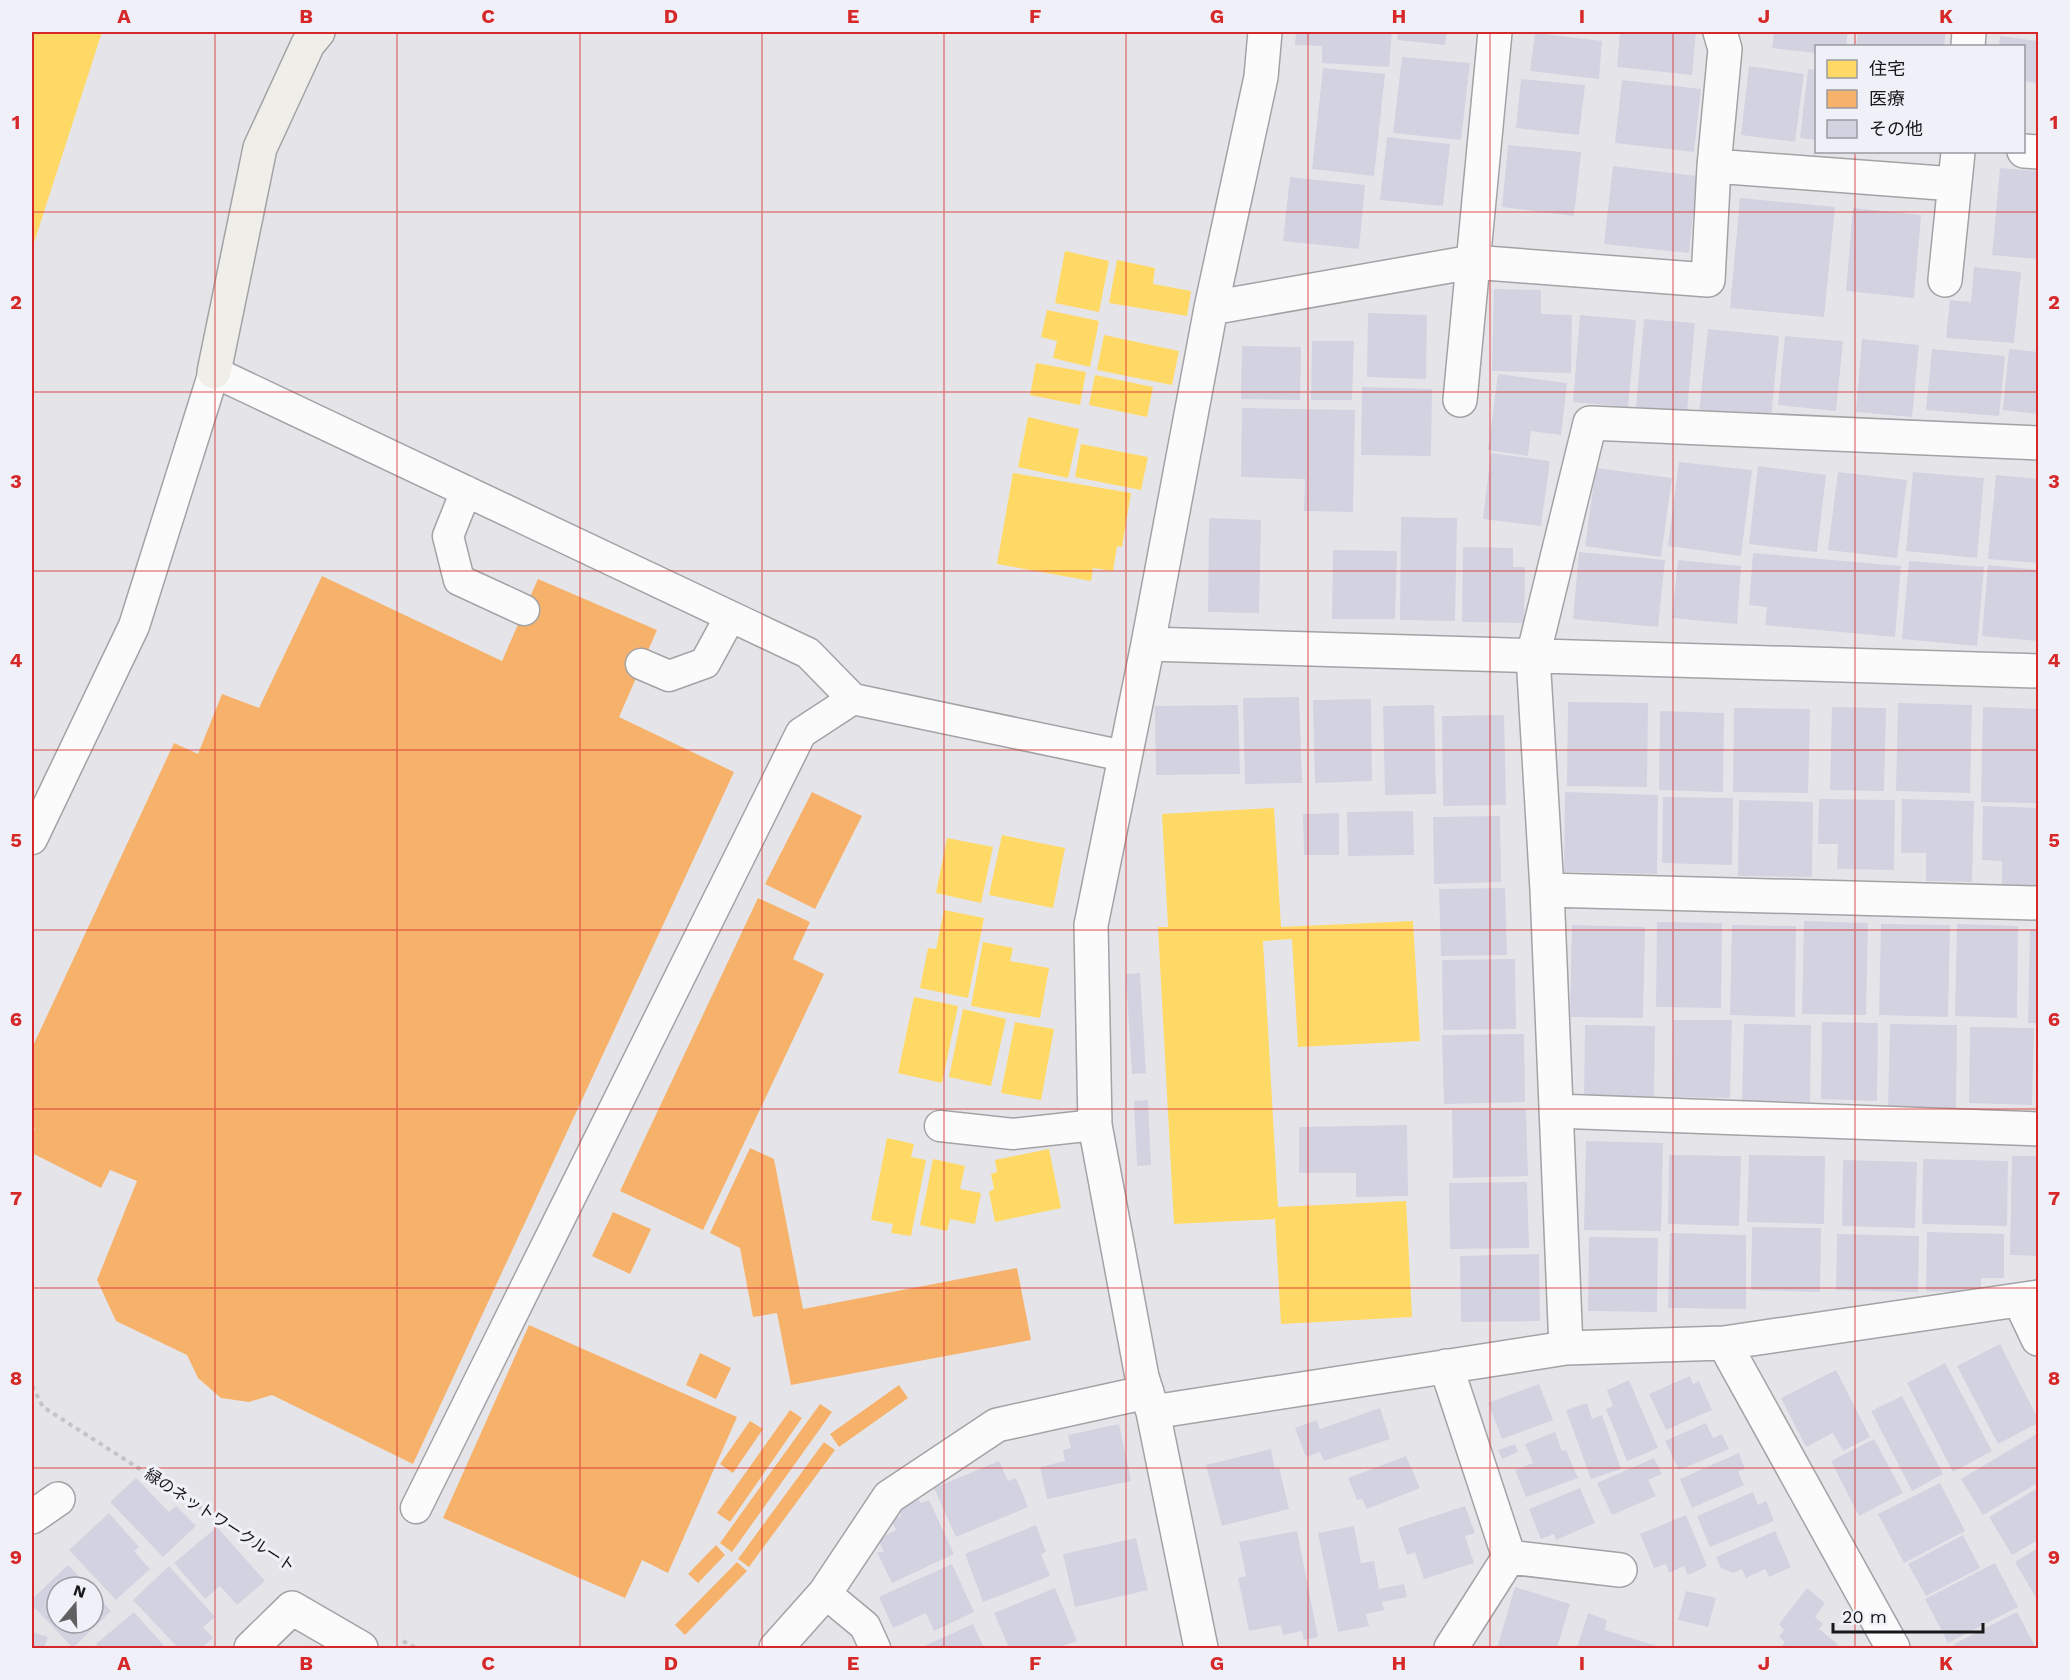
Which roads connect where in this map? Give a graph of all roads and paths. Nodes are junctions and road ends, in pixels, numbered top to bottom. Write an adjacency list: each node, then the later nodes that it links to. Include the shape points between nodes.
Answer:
1 (318, 32): 11 (street, via 308,44 260,148)
2 (1265, 32): 10 (street, via 1261,77)
3 (1495, 32): 8 (street)
4 (1725, 37): 6 (street)
5 (1958, 153): 7 (street)
6 (1714, 166): 7 (street); 8 (street, via 1708,280)
7 (1954, 184): 9 (street)
8 (1472, 262): 10 (street); 12 (street)
9 (1945, 280)
10 (1211, 308): 17 (street)
11 (214, 372): 14 (lane); 23 (lane, via 134,626)
12 (1460, 400)
13 (2038, 443): 18 (street, via 1590,423)
14 (466, 492): 15 (lane, via 448,536 459,580); 16 (lane)
15 (524, 610)
16 (730, 618): 19 (lane, via 705,663 669,676); 21 (lane, via 808,653)
17 (1148, 644): 18 (street); 22 (street)
18 (1533, 656): 20 (street); 24 (street)
19 (641, 664)
20 (2038, 671)
21 (853, 699): 22 (lane); 38 (lane, via 801,734)
22 (1124, 756): 27 (street, via 1091,925)
23 (32, 839)
24 (1547, 890): 25 (street); 26 (street)
25 (2038, 903)
26 (1556, 1111): 29 (street); 33 (street)
27 (1095, 1125): 28 (lane, via 1013,1134); 36 (street)
28 (940, 1126)
29 (2038, 1129)
30 (2029, 1299): 31 (street); 32 (street)
31 (2038, 1339)
32 (1724, 1343): 33 (street); 45 (street)
33 (1566, 1348): 34 (street)
34 (1446, 1366): 36 (street); 40 (street)
35 (32, 1386): 41 (path, 緑のネットワークルート, via 43,1407)
36 (1150, 1402): 43 (street, via 997,1425 889,1497); 51 (street)
37 (58, 1499): 39 (street)
38 (416, 1508)
39 (32, 1518)
40 (1509, 1557): 42 (street); 52 (street)
41 (296, 1569)
42 (1620, 1570)
43 (825, 1593): 49 (street); 50 (lane, via 865,1626)
44 (395, 1635): 48 (path)
45 (1885, 1645)
46 (251, 1648): 47 (street, via 292,1608)
47 (361, 1648)
48 (415, 1648)
49 (776, 1648)
50 (875, 1648)
51 (1201, 1648)
52 (1451, 1648)

